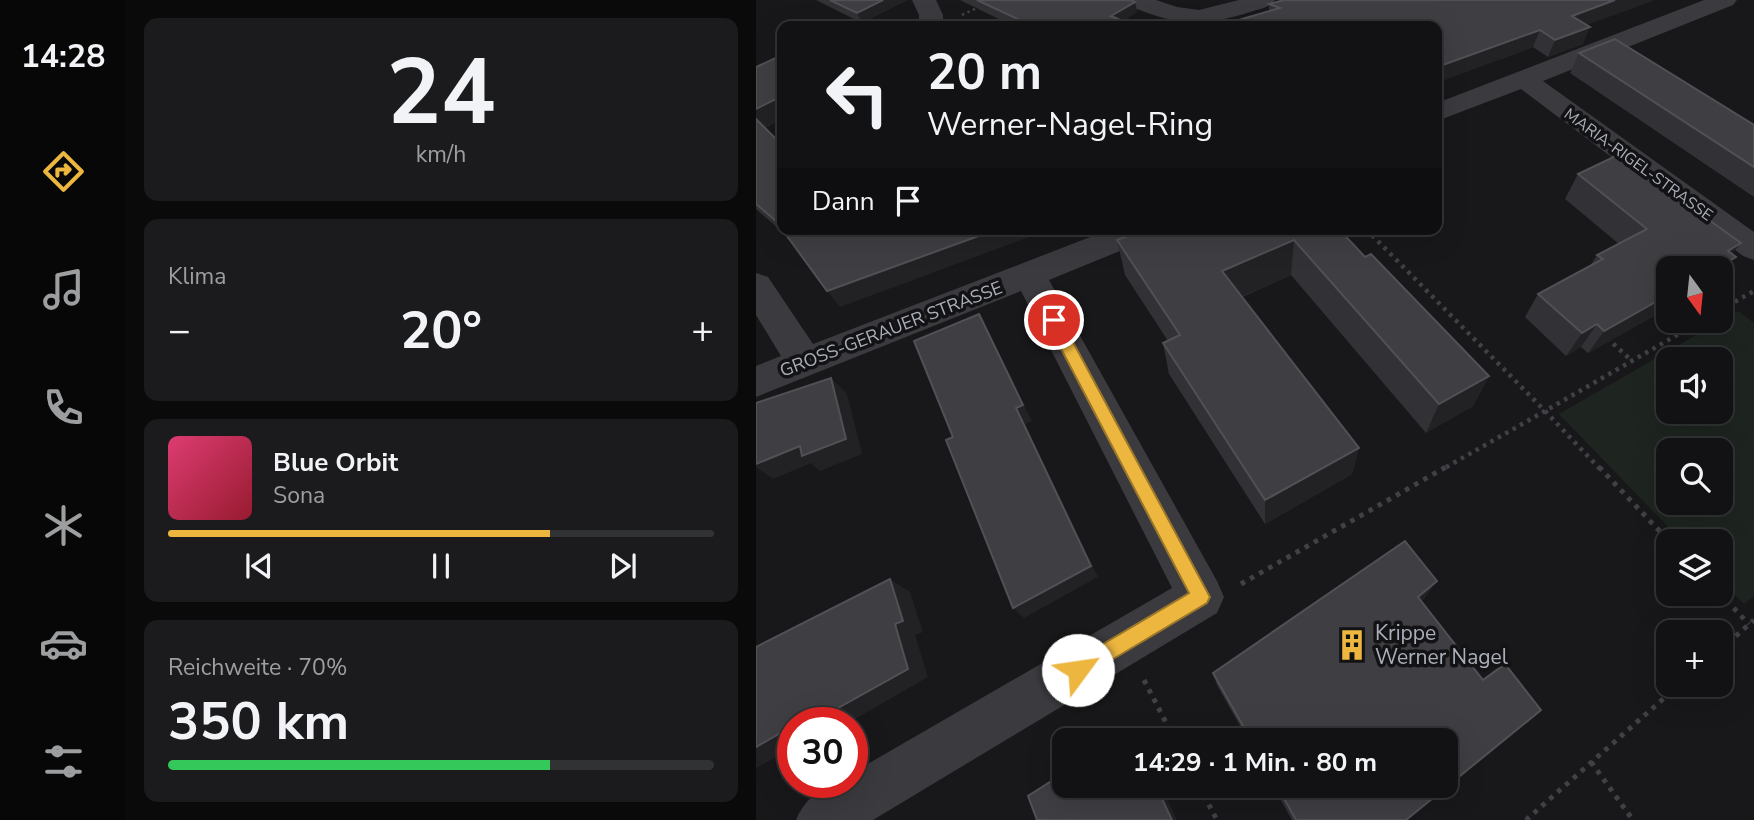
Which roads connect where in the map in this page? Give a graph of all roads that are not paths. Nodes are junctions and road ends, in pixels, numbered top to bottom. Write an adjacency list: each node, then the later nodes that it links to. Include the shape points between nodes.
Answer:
1 (924, 0): 6 (street)
2 (1135, 0): 5 (street)
3 (1263, 0): 5 (street, via 1204,18)
4 (1725, 0): 8 (street)
5 (1164, 12): 7 (street)
6 (931, 21)
7 (1149, 21)
8 (1524, 79): 9 (street); 11 (street, MARIA-RIGEL-STRASSE)
9 (1442, 111)
10 (1128, 235): 12 (street, GROSS-GERAUER STRASSE)
11 (1754, 248)
12 (1029, 274): 14 (street, GROSS-GERAUER STRASSE); 16 (street, via 1200,597)
13 (756, 286): 14 (street)
14 (805, 363): 15 (street, GROSS-GERAUER STRASSE)
15 (756, 382)
16 (823, 820)

